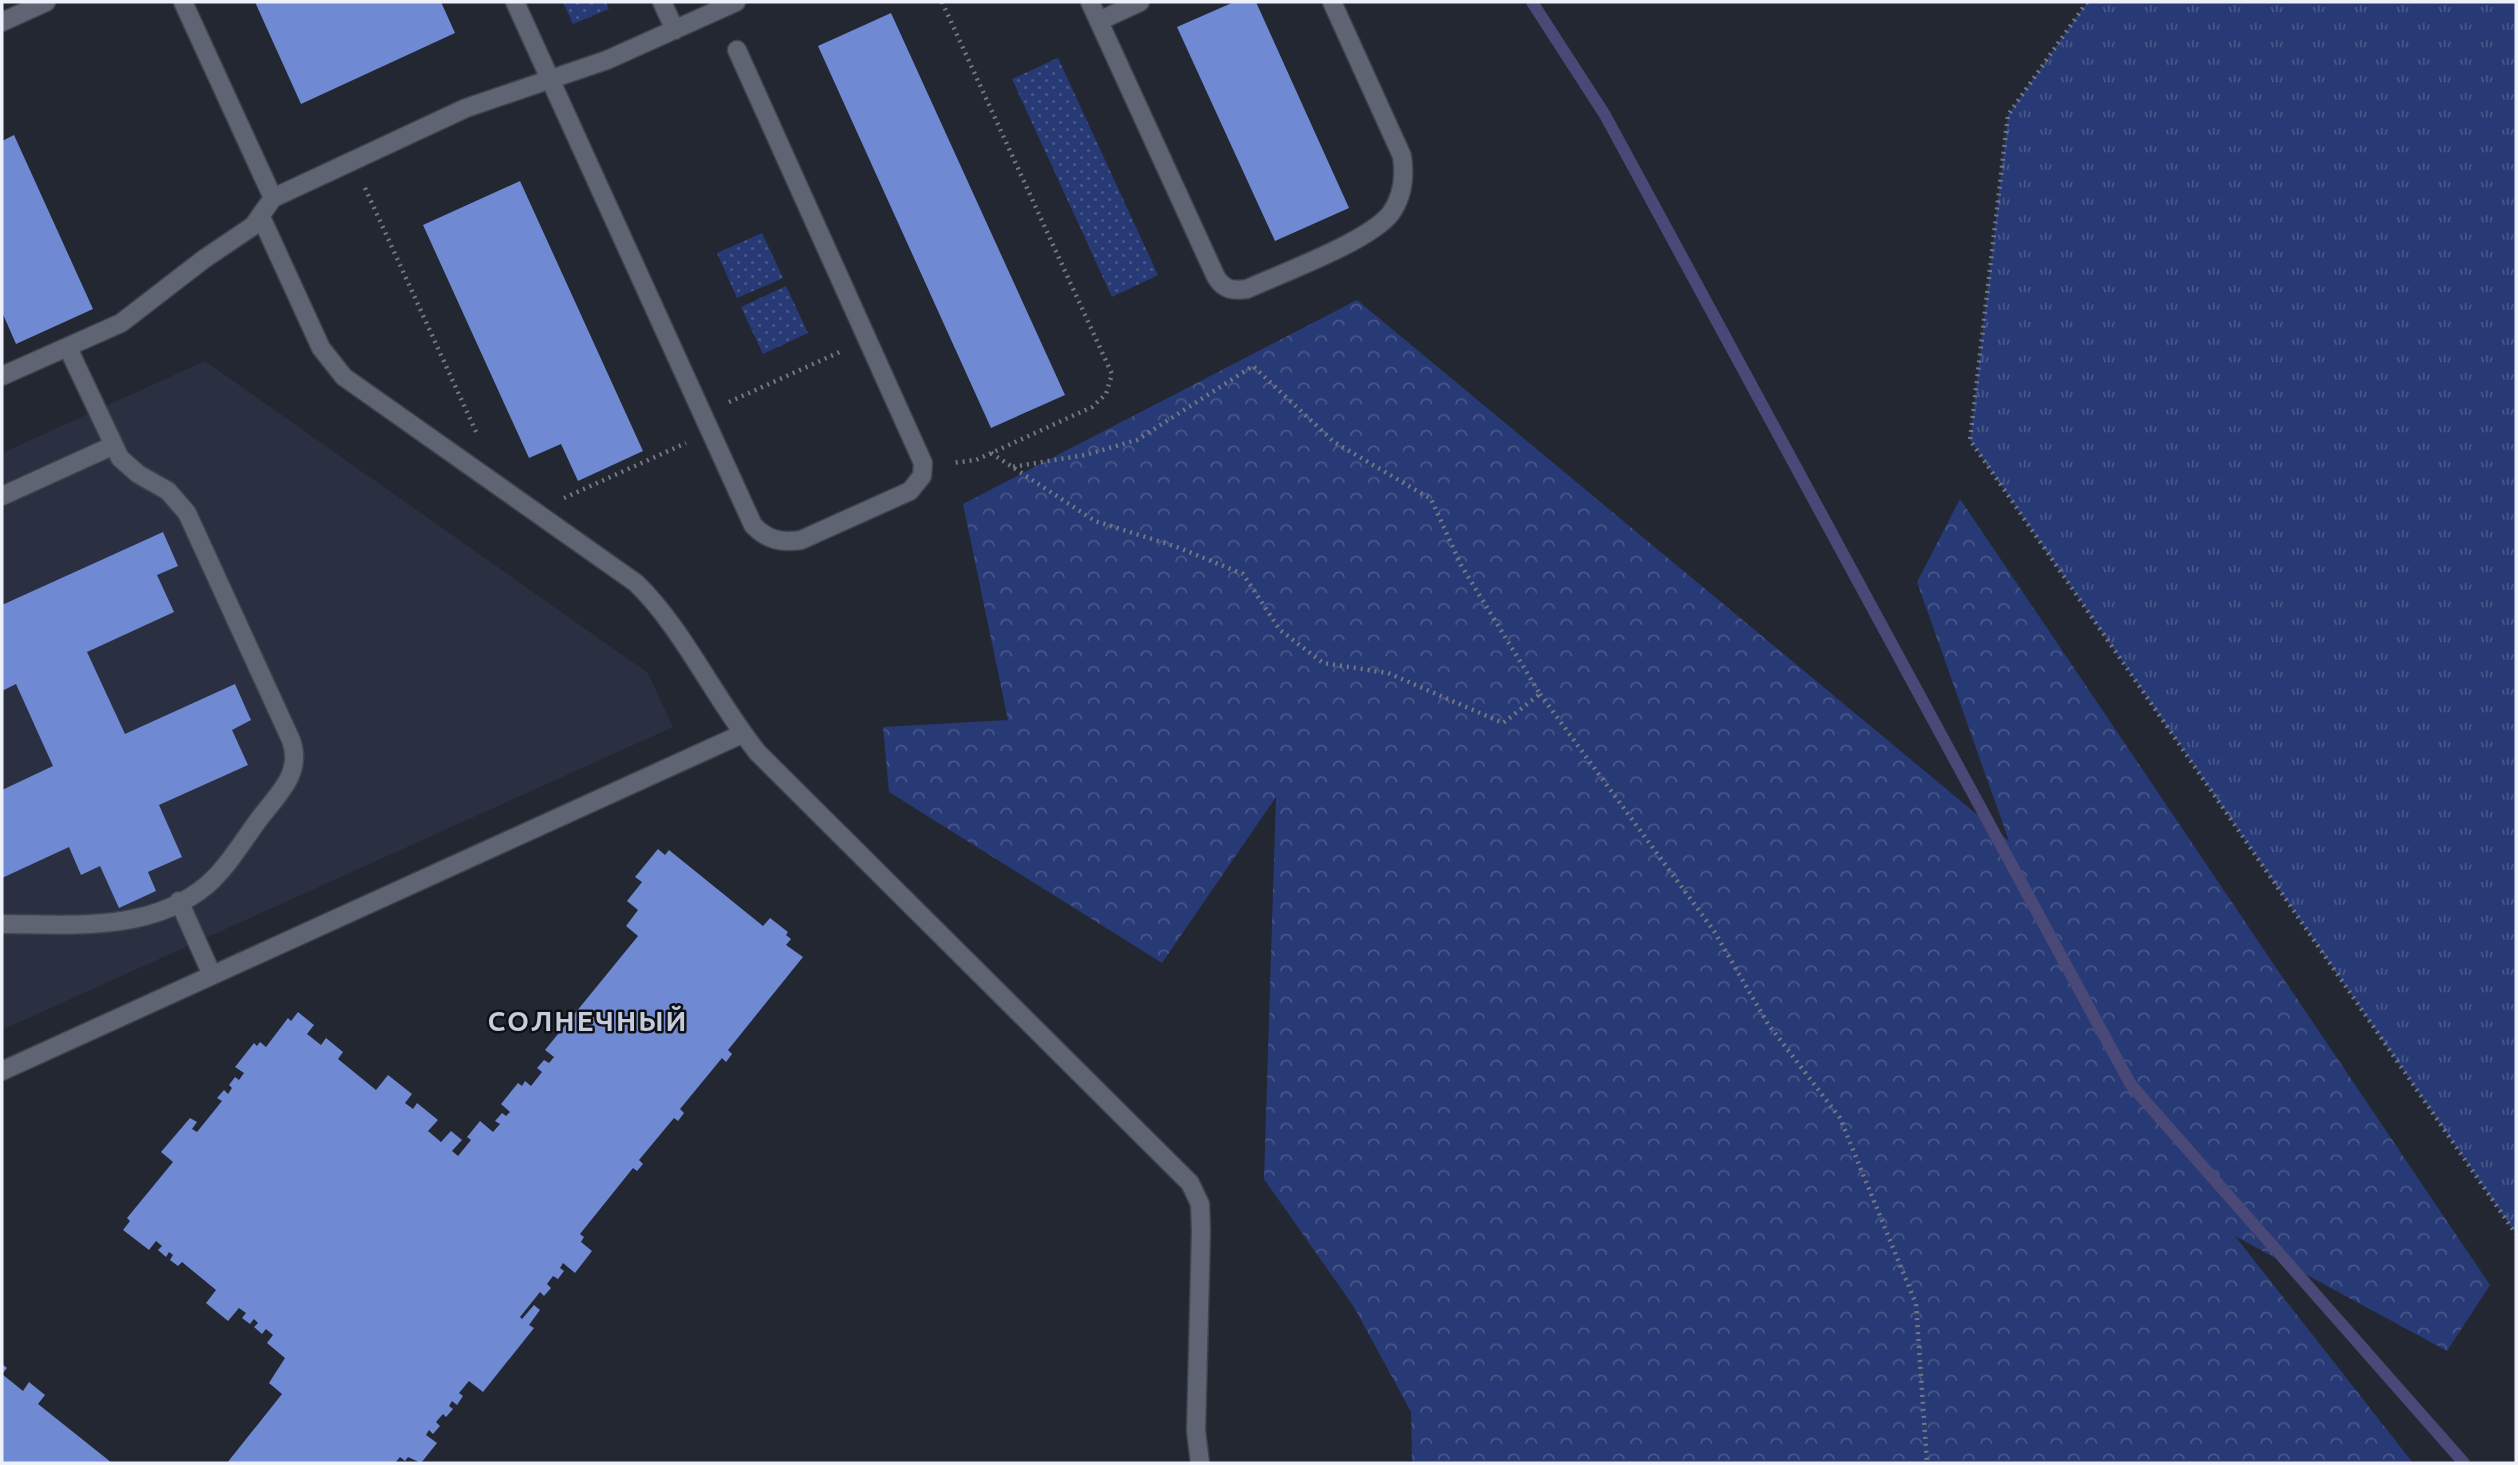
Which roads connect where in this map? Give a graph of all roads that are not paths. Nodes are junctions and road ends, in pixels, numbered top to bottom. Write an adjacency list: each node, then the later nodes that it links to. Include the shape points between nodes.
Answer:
1 (46, 2): 10 (lane)
2 (183, 2): 14 (lane)
3 (516, 2): 13 (lane)
4 (663, 2): 11 (lane)
5 (736, 2): 11 (lane)
6 (1090, 2): 9 (lane)
7 (1140, 2): 9 (lane)
8 (1332, 2): 9 (lane, via 1402,156 1399,199 1379,225 1361,236 1235,291 1216,277)
9 (1099, 21)
10 (2, 22)
11 (676, 30): 13 (lane)
12 (737, 50): 13 (lane, via 923,463 922,476 910,491 801,540 770,539 753,525)
13 (550, 78): 14 (lane, via 466,108)
14 (273, 198): 15 (lane)
15 (261, 218): 16 (lane, via 130,317); 20 (lane, via 321,348 344,377 649,596)
16 (68, 348): 17 (lane); 18 (lane)
17 (2, 376)
18 (112, 446): 19 (lane); 21 (lane, via 128,466 168,491 187,513 295,751 292,775 215,877)
19 (2, 496)
20 (742, 734): 23 (lane); 25 (lane, via 1190,1183 1200,1204 1201,1231 1196,1418)
21 (179, 901): 22 (lane, via 124,922); 23 (lane)
22 (2, 924)
23 (212, 975): 24 (lane)
24 (2, 1071)
25 (1200, 1463)

